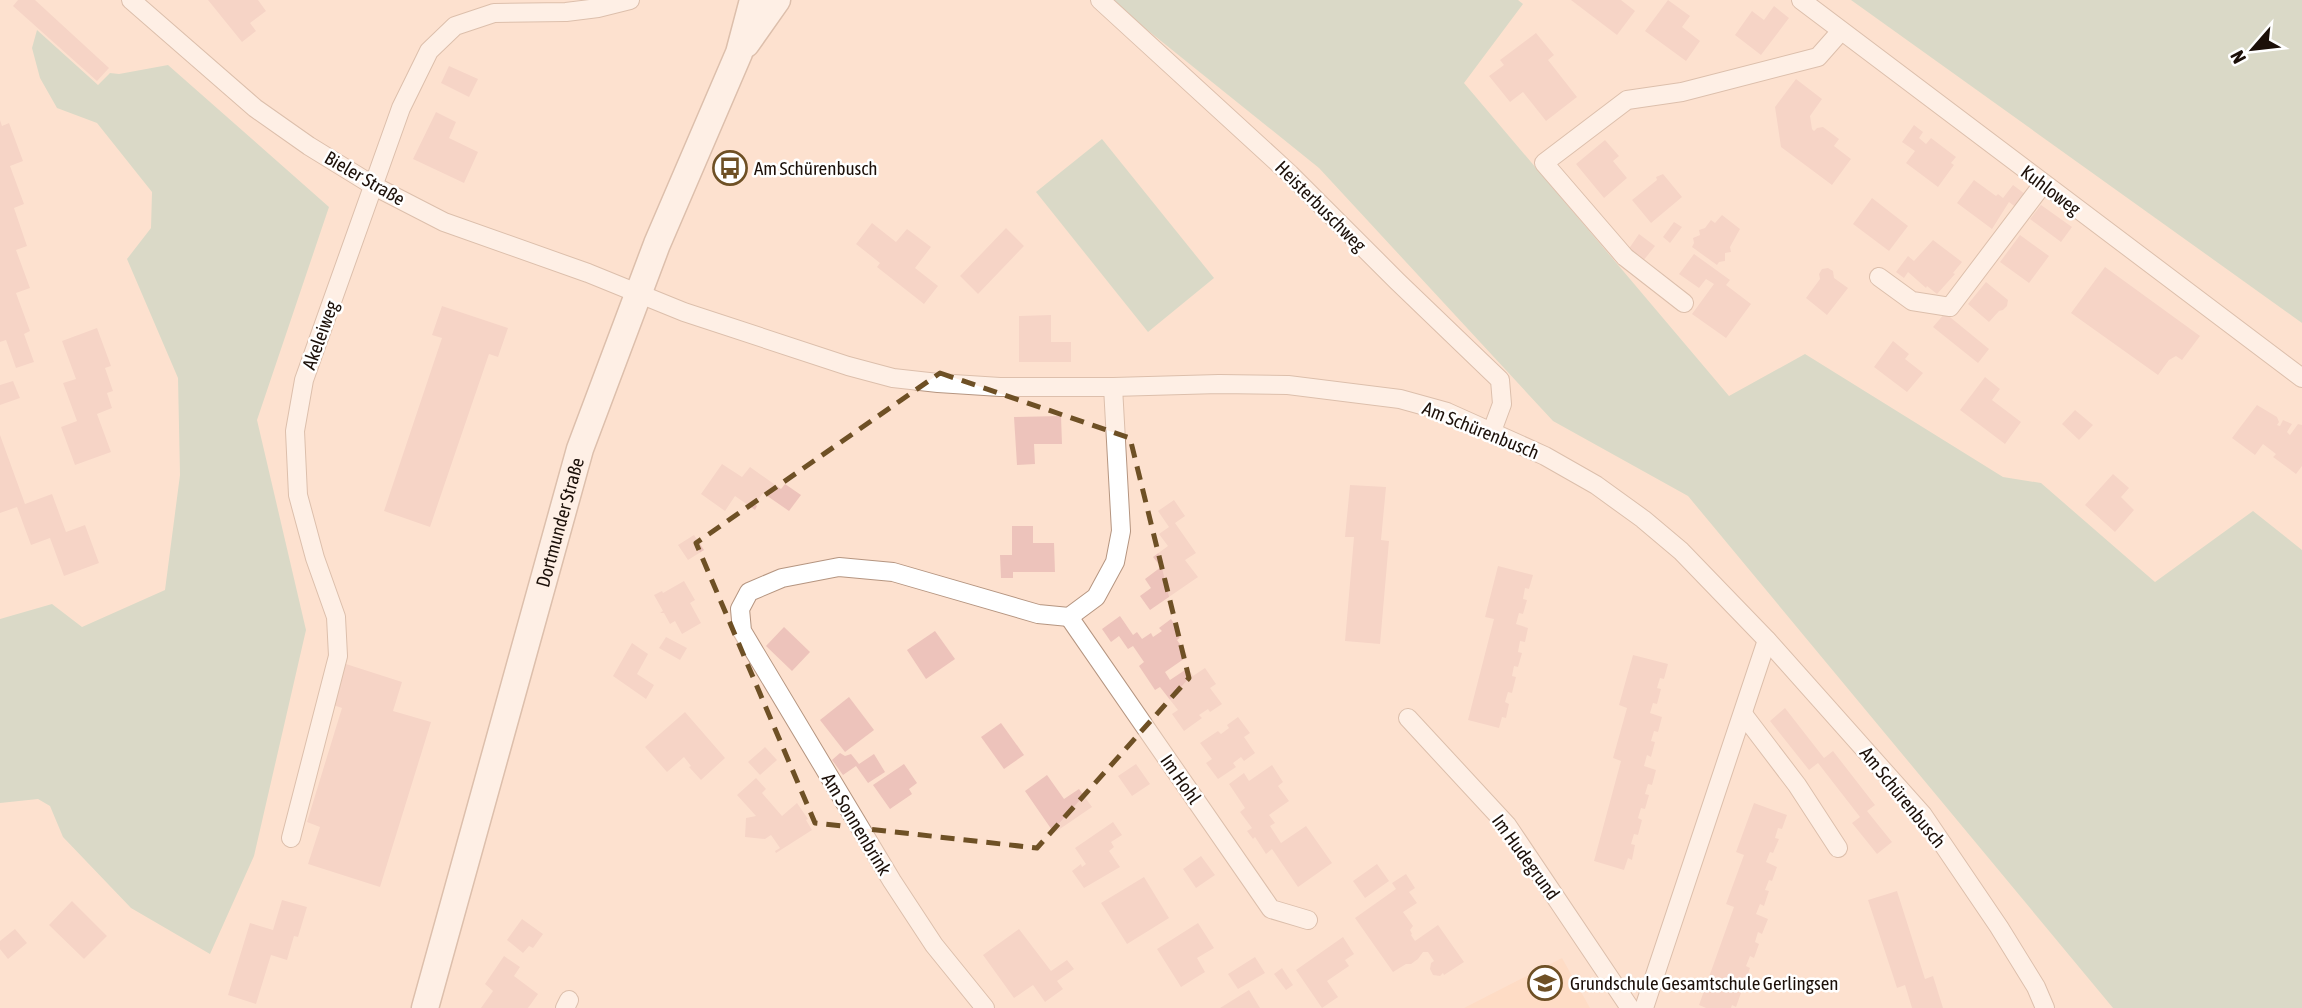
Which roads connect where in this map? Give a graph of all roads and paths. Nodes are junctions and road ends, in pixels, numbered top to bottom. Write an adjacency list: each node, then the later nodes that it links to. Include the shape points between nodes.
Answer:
1 (131, 0): 10 (street, Bieler Straße, via 254,108)
2 (630, 0): 10 (street, Akeleiweg, via 566,12 494,13 455,26 429,51 401,108)
3 (753, 0): 8 (main road, Dortmunder Straße)
4 (777, 0): 8 (main road, Dortmunder Straße)
5 (1100, 0): 16 (street, Heisterbuschweg, via 1290,174 1500,380 1502,404)
6 (1801, 0): 7 (street, Kuhloweg)
7 (1841, 31): 9 (street, Kuhloweg); 13 (street, via 1818,57 1682,92 1627,100 1544,163 1625,257)
8 (739, 53): 12 (main road, Dortmunder Straße)
9 (2043, 184): 11 (street, via 1950,307 1912,301); 14 (street, Kuhloweg)
10 (374, 186): 12 (street, Bieler Straße, via 444,222); 21 (street, Akeleiweg, via 304,380 295,430 298,495 336,617 338,656)
11 (1879, 277)
12 (637, 293): 15 (street, Am Schürenbusch, via 893,378 1000,387); 24 (main road, Dortmunder Straße, via 580,449)
13 (1684, 303)
14 (2302, 378)
15 (1113, 387): 16 (street, Am Schürenbusch, via 1288,385 1400,400 1447,412); 17 (street, via 1119,542 1115,562 1096,597)
16 (1492, 431): 18 (street, Am Schürenbusch, via 1596,485 1643,519 1681,551)
17 (1069, 617): 23 (street, Im Hohl, via 1271,909); 25 (street, Am Sonnenbrink, via 1038,614 893,572 839,567 782,578 749,592 740,609 741,631 899,891 934,945)
18 (1767, 640): 19 (street); 28 (street, Am Schürenbusch, via 1923,815 1999,927)
19 (1743, 714): 22 (street); 27 (street)
20 (1408, 718): 26 (street, Im Hudegrund, via 1507,825)
21 (291, 838)
22 (1838, 848)
23 (1308, 920)
24 (425, 1008)
25 (985, 1008)
26 (1630, 1008)
27 (1644, 1008)
28 (2045, 1008)

